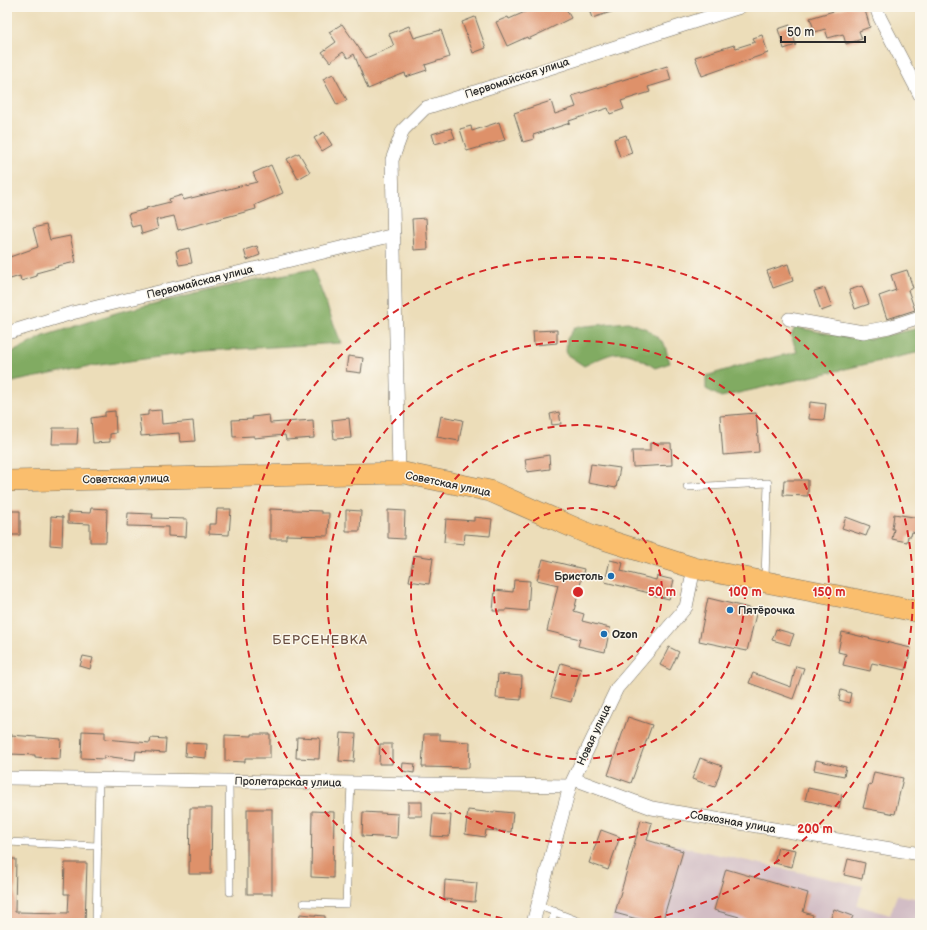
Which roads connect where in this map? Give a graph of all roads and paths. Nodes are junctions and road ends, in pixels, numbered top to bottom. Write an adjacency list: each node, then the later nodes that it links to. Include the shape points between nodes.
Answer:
1 (740, 7): 4 (street, Первомайская улица, via 425,108 403,130 392,160)
2 (876, 7): 3 (street)
3 (920, 95)
4 (394, 235): 7 (street, Первомайская улица, via 72,313); 8 (street, Первомайская улица)
5 (920, 317): 6 (street, via 864,332)
6 (789, 319)
7 (7, 333)
8 (399, 473): 9 (main road, Советская улица); 11 (main road, Советская улица, via 490,491 591,535)
9 (7, 480)
10 (687, 487): 12 (lane, via 768,483)
11 (694, 568): 12 (main road, Советская улица); 18 (street, Новая улица, via 686,607 617,688)
12 (765, 582): 13 (main road, Советская улица)
13 (920, 612)
14 (7, 778): 15 (street, Пролетарская улица)
15 (99, 780): 16 (street, Пролетарская улица); 20 (lane)
16 (229, 781): 17 (street, Пролетарская улица); 22 (lane)
17 (351, 783): 18 (street, Пролетарская улица); 23 (lane, via 346,904)
18 (572, 783): 21 (street, Совхозная улица, via 652,808); 24 (street, Новая улица)
19 (7, 842): 20 (lane)
20 (98, 846): 26 (lane)
21 (920, 854)
22 (230, 892)
23 (304, 903)
24 (537, 905): 25 (lane); 27 (street, Новая улица)
25 (554, 911): 28 (lane); 29 (lane)
26 (96, 923)
27 (533, 923)
28 (552, 923)
29 (583, 923)

